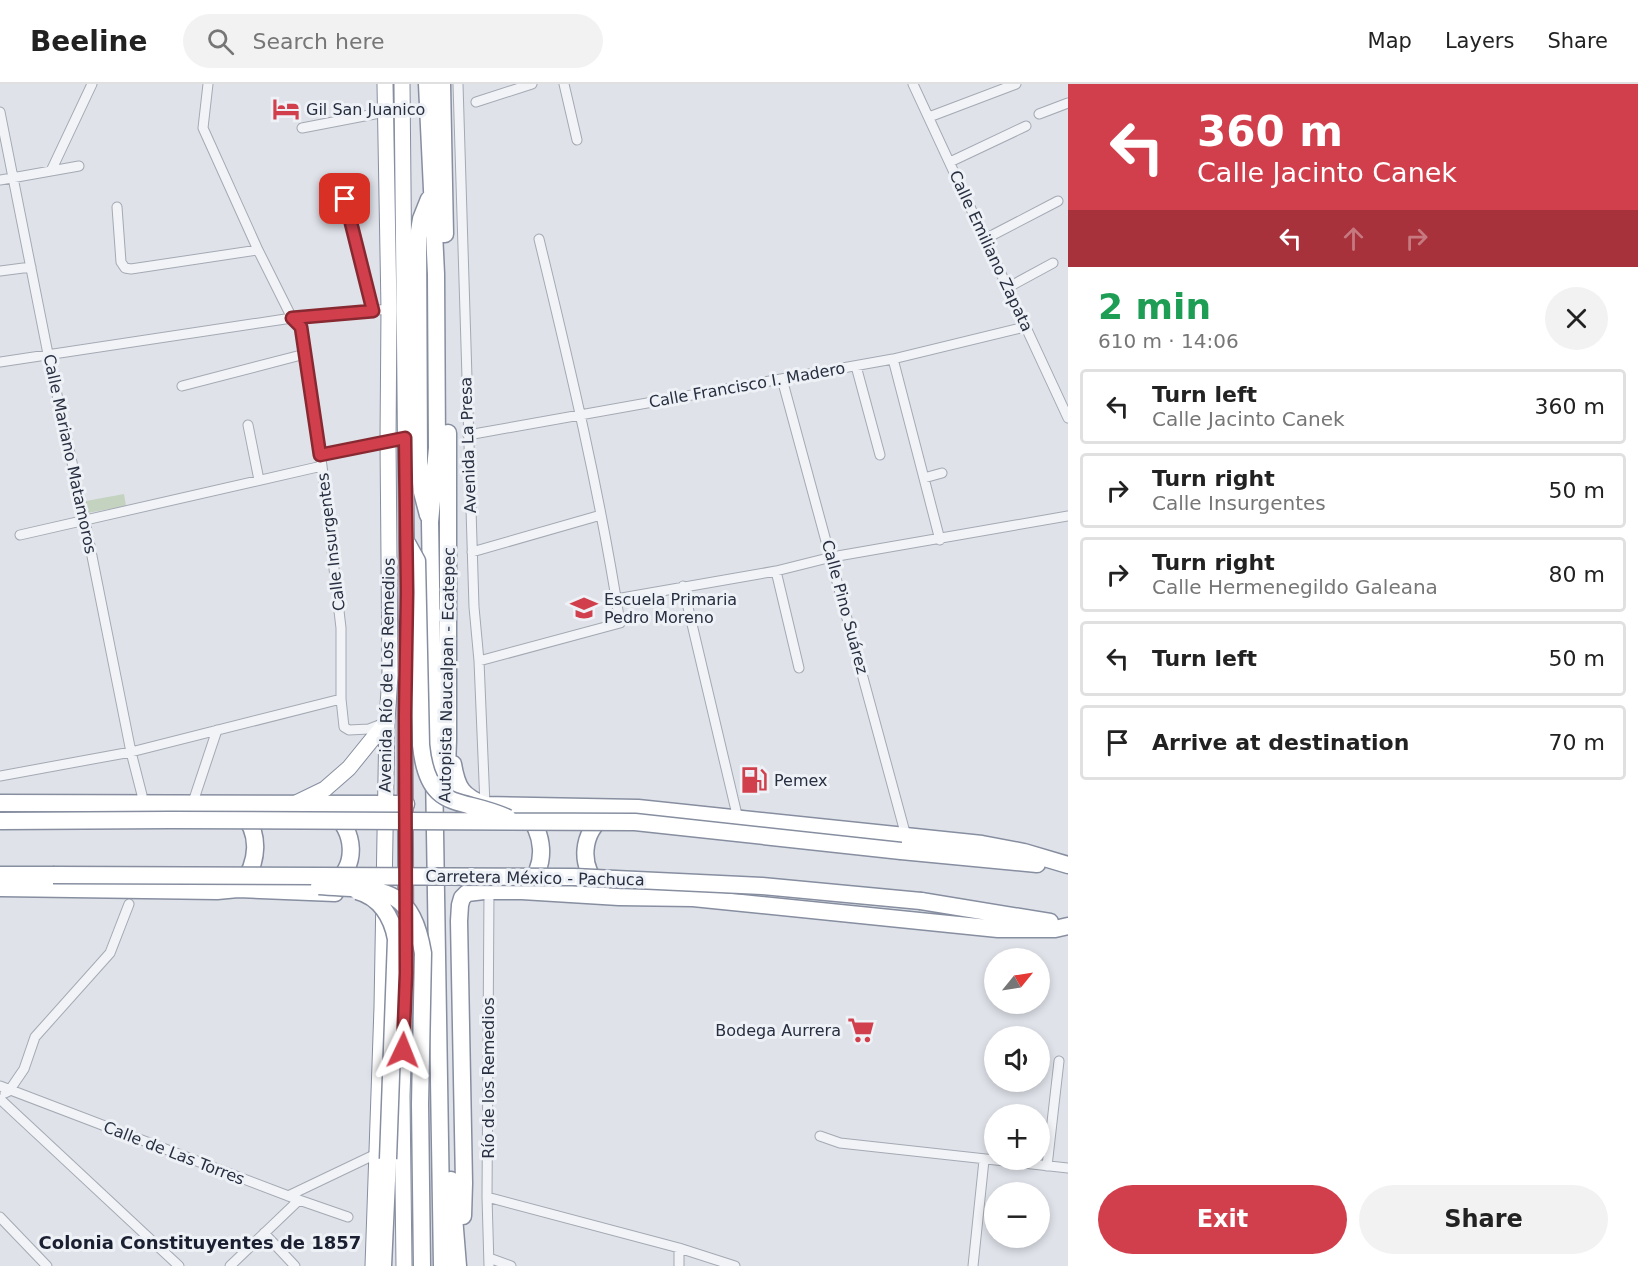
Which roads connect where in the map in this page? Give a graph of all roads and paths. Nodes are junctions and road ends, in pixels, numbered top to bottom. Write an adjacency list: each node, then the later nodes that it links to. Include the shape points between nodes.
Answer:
1 (92, 84): 23 (street)
2 (208, 84): 31 (street, Calle Insurgentes, via 203,128)
3 (385, 84): 15 (highway, Avenida Río de Los Remedios)
4 (402, 84): 51 (highway, Avenida Río de Los Remedios)
5 (427, 84): 131 (highway, Autopista Naucalpan - Ecatepec, via 436,274 437,448 430,522)
6 (442, 84): 75 (highway, Autopista Naucalpan - Ecatepec)
7 (458, 84): 50 (street, Avenida La Presa)
8 (532, 84): 12 (street)
9 (564, 84): 20 (street)
10 (913, 84): 17 (street, Calle Emiliano Zapata)
11 (1016, 84): 17 (street)
12 (476, 102)
13 (1068, 103): 16 (street)
14 (0, 112): 24 (street, Calle Mariano Matamoros)
15 (385, 112): 19 (street); 36 (highway, Avenida Río de Los Remedios)
16 (1039, 114)
17 (929, 117): 21 (street, Calle Emiliano Zapata)
18 (1026, 126): 21 (street)
19 (302, 128)
20 (577, 141)
21 (950, 162): 29 (street, Calle Emiliano Zapata)
22 (79, 166): 23 (street)
23 (51, 171): 24 (street)
24 (14, 178): 25 (street); 33 (street, Calle Mariano Matamoros)
25 (0, 180)
26 (345, 199): 37 (street)
27 (1058, 201): 29 (street)
28 (117, 207): 31 (street, via 121,262 125,268)
29 (985, 239): 35 (street, Calle Emiliano Zapata)
30 (539, 240): 47 (street)
31 (258, 250): 38 (street, Calle Insurgentes)
32 (1053, 263): 35 (street)
33 (31, 267): 34 (street); 40 (street, Calle Mariano Matamoros)
34 (0, 271)
35 (1007, 288): 39 (street, Calle Emiliano Zapata)
36 (389, 309): 37 (street); 52 (highway, Avenida Río de Los Remedios)
37 (373, 311): 38 (street)
38 (292, 318): 40 (street); 41 (street, Calle Insurgentes, via 301,327)
39 (1025, 327): 42 (street, Calle Francisco I. Madero); 48 (street, Calle Emiliano Zapata)
40 (48, 354): 43 (street); 61 (street, Calle Mariano Matamoros)
41 (305, 354): 46 (street); 53 (street, Calle Insurgentes)
42 (893, 359): 44 (street, Calle Francisco I. Madero); 57 (street)
43 (0, 362)
44 (855, 366): 45 (street, Calle Francisco I. Madero); 54 (street)
45 (782, 379): 47 (street, Calle Francisco I. Madero); 66 (street, Calle Pino Suárez)
46 (182, 386)
47 (581, 414): 50 (street, Calle Francisco I. Madero); 59 (street)
48 (1068, 418)
49 (248, 425): 58 (street)
50 (468, 435): 65 (street, Avenida La Presa)
51 (405, 438): 52 (street); 64 (highway, Avenida Río de Los Remedios)
52 (388, 441): 53 (street); 73 (highway, Avenida Río de Los Remedios)
53 (320, 455): 55 (street, Calle Insurgentes)
54 (880, 455)
55 (322, 466): 58 (street); 72 (street, Calle Insurgentes, via 341,628)
56 (942, 473): 57 (street)
57 (924, 478): 63 (street)
58 (259, 480): 61 (street)
59 (602, 515): 65 (street); 69 (street)
60 (1068, 516): 63 (street)
61 (85, 521): 62 (street); 76 (street, Calle Mariano Matamoros)
62 (20, 535)
63 (940, 540): 66 (street)
64 (407, 543): 84 (highway, Avenida Río de Los Remedios); 88 (highway, bridge, via 417,561 421,745 430,782 459,804)
65 (472, 552): 70 (street, Avenida La Presa)
66 (832, 557): 67 (street); 91 (street, Calle Pino Suárez)
67 (776, 571): 68 (street); 71 (street)
68 (682, 586): 69 (street); 89 (street)
69 (616, 598): 70 (street, via 620,623)
70 (479, 661): 86 (street, Avenida La Presa)
71 (799, 668)
72 (341, 699): 73 (street, Calle Insurgentes, via 344,727 349,730 369,729); 74 (street)
73 (387, 721): 82 (highway, Avenida Río de Los Remedios); 85 (highway, via 349,768 325,789)
74 (217, 730): 76 (street); 80 (street)
75 (448, 740): 86 (highway, via 456,781 464,794); 132 (highway, Autopista Naucalpan - Ecatepec, via 445,801 451,1181)
76 (131, 752): 77 (street); 78 (street, Calle Mariano Matamoros)
77 (0, 776)
78 (142, 795)
79 (0, 802): 80 (highway)
80 (193, 802): 81 (highway)
81 (231, 803): 85 (highway); 97 (highway, via 249,822 256,845 253,862)
82 (385, 803): 83 (highway); 84 (highway); 101 (highway, Avenida Río de Los Remedios)
83 (317, 804): 85 (highway); 100 (highway, via 339,818 348,831 351,847 345,871)
84 (406, 804): 102 (highway, Avenida Río de Los Remedios)
85 (292, 805)
86 (485, 805): 88 (highway)
87 (620, 808): 88 (highway); 89 (highway); 103 (highway, via 592,828 585,853 592,878 604,890)
88 (518, 814): 90 (highway, bridge); 92 (highway, bridge, via 635,822); 99 (highway, via 534,825 542,850 538,868)
89 (738, 819): 91 (highway)
90 (0, 821)
91 (906, 836): 92 (highway, via 1004,847)
92 (1068, 866)
93 (0, 875): 94 (highway, Carretera México - Pachuca, bridge)
94 (288, 876): 96 (highway, bridge, via 319,886); 105 (highway, Carretera México - Pachuca, bridge, via 574,877 762,886 921,901)
95 (0, 888): 97 (highway)
96 (345, 888): 111 (highway, bridge, via 368,895 382,906 396,939); 130 (highway, bridge, via 366,888 392,895 405,906 419,933 423,964)
97 (238, 889): 100 (highway)
98 (489, 891): 99 (highway); 116 (street, Río de los Remedios); 132 (highway, via 467,893 460,905 464,1184)
99 (522, 891): 103 (highway)
100 (322, 892): 101 (highway)
101 (384, 895): 102 (highway); 111 (highway, Avenida Río de Los Remedios)
102 (405, 896): 129 (highway, Avenida Río de Los Remedios)
103 (620, 897): 105 (highway, via 693,898 998,929 1055,929)
104 (129, 904): 107 (street, via 110,953 35,1036 24,1069)
105 (1068, 925)
106 (1059, 1061): 110 (street)
107 (5, 1088): 108 (street); 115 (street, Calle de Las Torres)
108 (0, 1097): 124 (street)
109 (820, 1136): 112 (street, via 840,1143)
110 (1050, 1140)
111 (382, 1157): 115 (street); 127 (highway, Avenida Río de Los Remedios); 128 (highway)
112 (984, 1160): 136 (street)
113 (1050, 1167): 114 (street)
114 (1068, 1168)
115 (288, 1196): 117 (street, Calle de Las Torres)
116 (487, 1197): 121 (street); 122 (street, Río de los Remedios)
117 (299, 1200): 119 (street, Calle de Las Torres); 120 (street)
118 (0, 1217): 123 (street)
119 (348, 1217)
120 (264, 1233): 125 (street); 126 (street)
121 (679, 1248): 134 (street); 135 (street)
122 (489, 1262): 133 (street)
123 (47, 1266)
124 (179, 1266)
125 (230, 1266)
126 (295, 1266)
127 (373, 1266)
128 (383, 1266)
129 (404, 1266)
130 (422, 1266)
131 (442, 1266)
132 (459, 1266)
133 (511, 1266)
134 (679, 1266)
135 (735, 1266)
136 (974, 1266)

